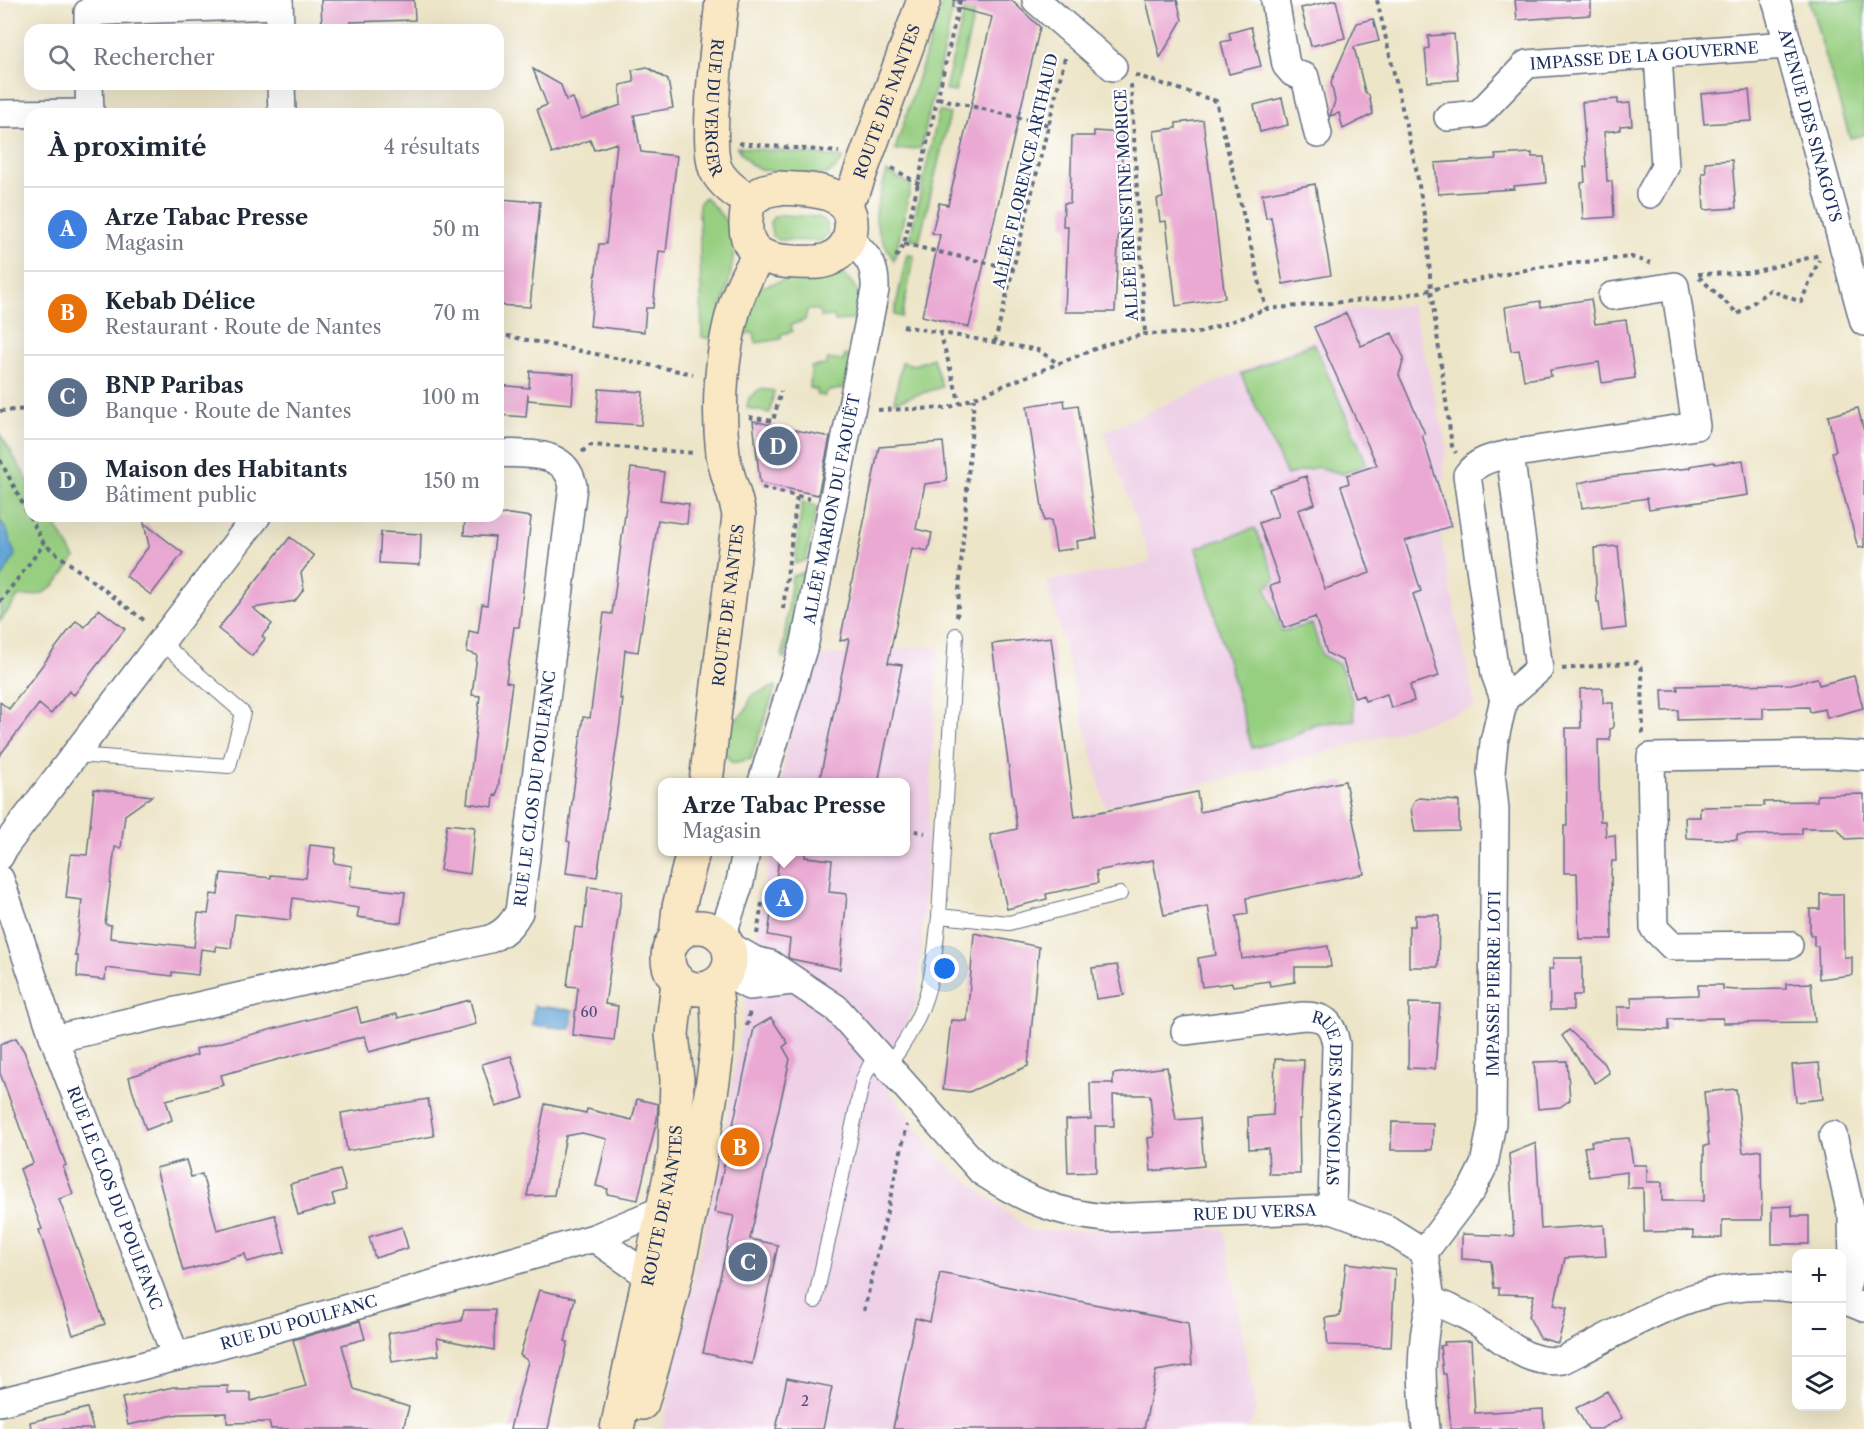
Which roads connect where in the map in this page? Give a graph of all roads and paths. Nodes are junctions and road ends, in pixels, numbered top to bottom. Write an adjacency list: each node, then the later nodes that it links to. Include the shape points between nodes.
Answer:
1 (722, 0): 30 (main road, RUE DU VERGER, via 712,152 722,178)
2 (924, 0): 31 (main road, ROUTE DE NANTES, via 855,187)
3 (960, 0): 17 (path)
4 (1036, 0): 11 (street)
5 (1275, 0): 24 (street, via 1286,65 1293,73 1305,77)
6 (1377, 0): 37 (path, via 1416,168)
7 (1776, 0): 12 (street, AVENUE DES SINAGOTS)
8 (130, 5): 9 (street); 10 (street, via 88,12)
9 (279, 12)
10 (88, 24)
11 (1071, 31): 14 (street); 23 (path, ALLÉE FLORENCE ARTHAUD)
12 (1788, 45): 13 (street, IMPASSE DE LA GOUVERNE); 33 (street, AVENUE DES SINAGOTS)
13 (1658, 55): 22 (street, IMPASSE DE LA GOUVERNE, via 1527,64 1479,114); 29 (street, via 1665,167)
14 (1122, 70): 39 (path, via 1216,101); 43 (path, ALLÉE ERNESTINE MORICE)
15 (89, 90): 18 (street)
16 (281, 90): 19 (street)
17 (938, 98): 23 (path); 28 (path)
18 (90, 108)
19 (282, 108)
20 (0, 114): 21 (street)
21 (24, 114)
22 (1448, 117)
23 (1049, 125): 35 (path, ALLÉE FLORENCE ARTHAUD)
24 (1318, 134)
25 (731, 137): 26 (path, via 741,144)
26 (844, 152)
27 (890, 167): 28 (path)
28 (919, 184): 35 (path, via 904,244)
29 (1650, 194)
30 (749, 201): 31 (main road, via 764,190 778,189 829,193); 34 (main road, via 744,223 746,236)
31 (844, 202): 32 (main road, via 852,217)
32 (851, 240): 34 (main road, via 823,262 773,261); 50 (street, ALLÉE MARION DU FAOUËT, via 876,271 876,290)
33 (1854, 248): 40 (street, AVENUE DES SINAGOTS)
34 (759, 256): 47 (main road, ROUTE DE NANTES, via 735,300)
35 (1014, 269): 45 (path, ALLÉE FLORENCE ARTHAUD)
36 (1678, 275): 36 (path, via 1738,314 1770,290 1801,302 1822,255 1749,273); 37 (path, via 1631,257 1540,267); 38 (street); 56 (street, via 1696,426)
37 (1431, 290): 39 (path); 60 (path, via 1452,446)
38 (1612, 296)
39 (1266, 309): 43 (path, via 1198,333)
40 (1864, 322)
41 (903, 326): 42 (path)
42 (940, 332): 45 (path); 51 (path)
43 (1145, 334): 46 (path, via 1107,344)
44 (504, 335): 47 (path)
45 (995, 342): 46 (path, via 1038,350)
46 (1059, 365): 49 (path)
47 (723, 380): 57 (main road, ROUTE DE NANTES)
48 (781, 391): 54 (path, via 773,421)
49 (974, 399): 51 (path); 68 (path)
50 (854, 404): 51 (path, via 883,411); 62 (street, ALLÉE MARION DU FAOUËT)
51 (960, 404)
52 (24, 409): 53 (path)
53 (0, 411)
54 (744, 417)
55 (504, 453): 59 (street, via 548,457)
56 (1510, 454): 60 (street, via 1484,460); 70 (street)
57 (723, 455): 59 (path, via 591,446); 75 (main road, ROUTE DE NANTES, via 740,516)
58 (0, 460): 63 (path)
59 (565, 465): 88 (street, RUE LE CLOS DU POULFANC, via 573,486 519,912 507,930 490,939)
60 (1467, 475): 71 (street, via 1495,674)
61 (756, 487): 62 (path)
62 (834, 503): 76 (street, ALLÉE MARION DU FAOUËT, via 799,669)
63 (24, 506)
64 (32, 522): 66 (path)
65 (252, 522): 69 (street)
66 (44, 544): 67 (path); 69 (path)
67 (0, 602)
68 (956, 635): 83 (lane)
69 (163, 639): 72 (street); 72 (lane, via 243,713 229,766)
70 (1539, 669): 71 (street); 74 (path, via 1637,662 1642,670 1643,735)
71 (1504, 699): 95 (street, IMPASSE PIERRE LOTI, via 1491,772 1495,809 1492,1123 1484,1165 1472,1189)
72 (75, 755): 77 (street)
73 (1864, 756): 74 (street)
74 (1651, 757): 84 (street, via 1653,928 1672,946)
75 (707, 778)
76 (764, 778)
77 (0, 856)
78 (692, 856): 85 (main road, ROUTE DE NANTES, via 679,908)
79 (704, 856): 85 (main road, ROUTE DE NANTES)
80 (745, 856): 85 (street, via 740,882)
81 (0, 879): 88 (street, RUE LE CLOS DU POULFANC)
82 (1120, 894): 83 (lane, via 1009,923)
83 (939, 916): 89 (lane, via 933,970 923,1009 910,1037)
84 (1789, 945)
85 (712, 951): 86 (main road, via 696,988); 86 (main road, via 668,954); 89 (street, RUE DU VERSA, via 749,986 792,981 836,1008); 105 (main road, ROUTE DE NANTES, via 719,1040 703,1143 661,1341)
86 (678, 981): 93 (main road, ROUTE DE NANTES, via 672,1034 677,1079 675,1152)
87 (1185, 1031): 92 (street, RUE DES MAGNOLIAS, via 1303,1016 1328,1020 1336,1044)
88 (54, 1039): 102 (street, RUE LE CLOS DU POULFANC)
89 (882, 1060): 92 (street, RUE DU VERSA, via 982,1172 1042,1206 1106,1218); 99 (lane, via 863,1079)
90 (1833, 1135): 100 (street, via 1852,1218)
91 (904, 1140): 101 (path)
92 (1332, 1209): 95 (street, RUE DU VERSA, via 1387,1229)
93 (662, 1210): 94 (street, RUE DU POULFANC); 96 (main road, ROUTE DE NANTES)
94 (594, 1238): 96 (street); 102 (street, RUE DU POULFANC)
95 (1424, 1252): 98 (street)
96 (650, 1277): 104 (main road, ROUTE DE NANTES)
97 (1792, 1289): 98 (street, via 1731,1288 1699,1294 1553,1362 1524,1355 1477,1322)
98 (1431, 1300): 106 (street, via 1422,1348)
99 (815, 1301)
100 (1849, 1302)
101 (864, 1311)
102 (176, 1357): 103 (street, RUE DU POULFANC)
103 (0, 1402)
104 (617, 1429)
105 (636, 1429)
106 (1426, 1429)

